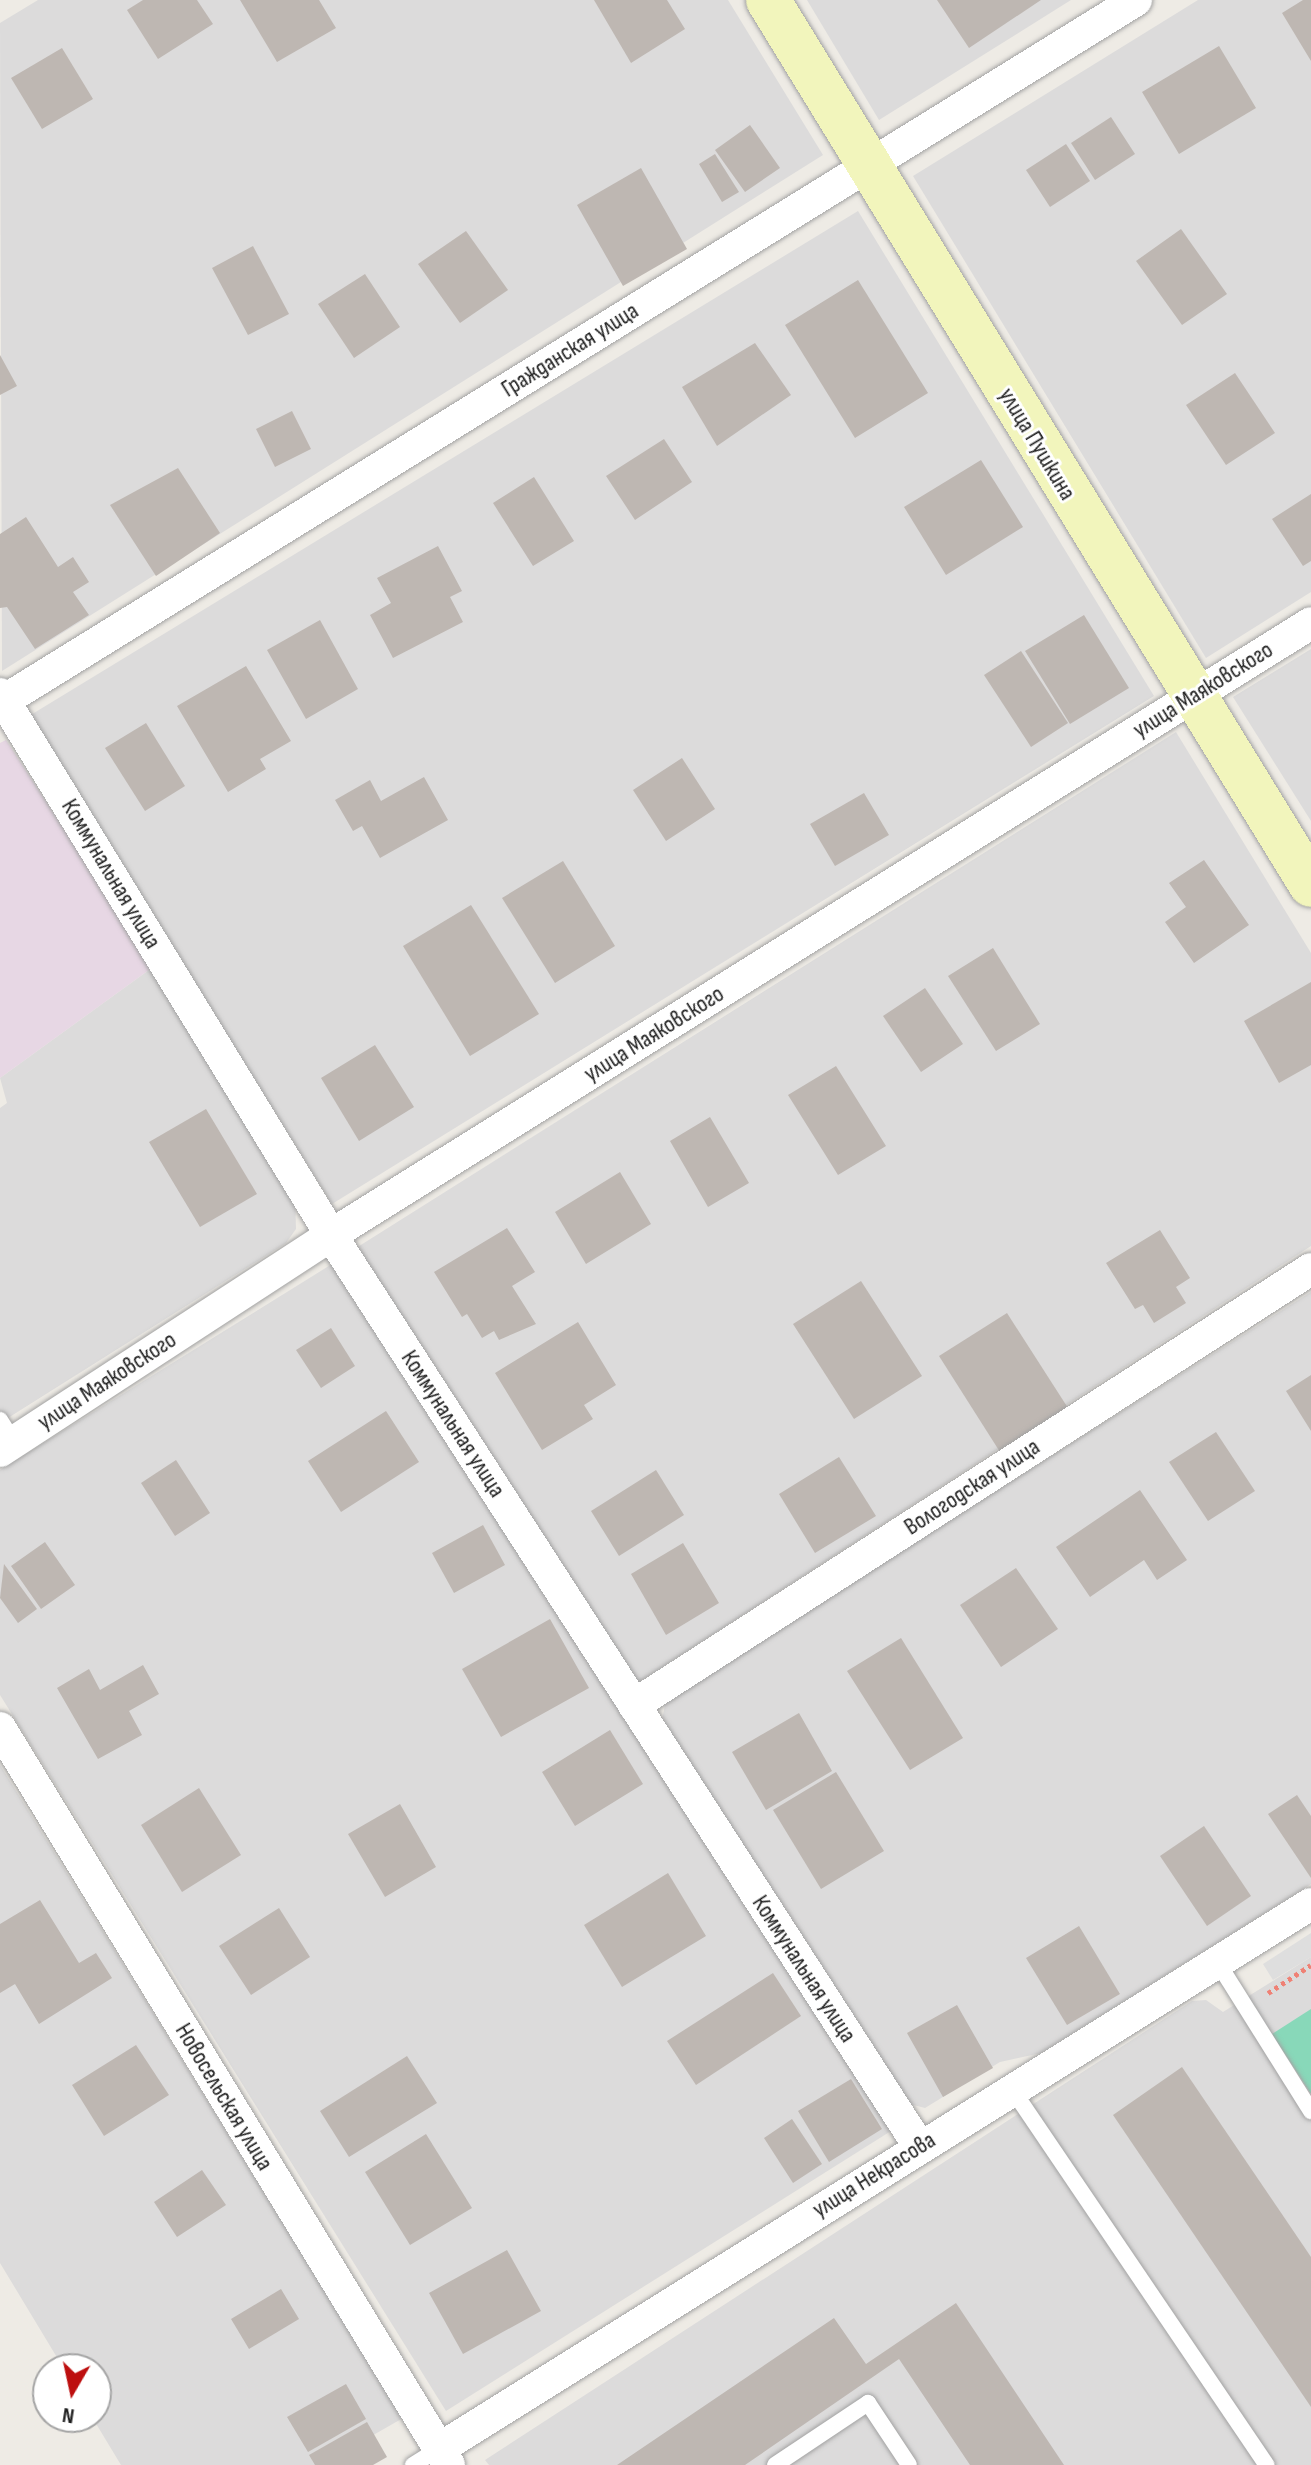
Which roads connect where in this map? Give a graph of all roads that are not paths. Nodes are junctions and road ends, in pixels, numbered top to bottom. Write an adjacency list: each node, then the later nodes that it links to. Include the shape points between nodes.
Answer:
1 (768, 0): 3 (street, улица Пушкина)
2 (1136, 0): 3 (street, Гражданская улица)
3 (868, 166): 5 (street, Гражданская улица); 6 (street, улица Пушкина)
4 (1311, 623): 6 (street, улица Маяковского)
5 (2, 697): 8 (street, Коммунальная улица)
6 (1193, 697): 7 (street, улица Пушкина); 8 (street, улица Маяковского)
7 (1311, 885)
8 (331, 1235): 10 (street, улица Маяковского); 11 (street, Коммунальная улица)
9 (1311, 1269): 11 (street, Вологодская улица)
10 (5, 1438)
11 (634, 1705): 17 (street, Коммунальная улица)
12 (0, 1728): 18 (street, Новосельская улица)
13 (1311, 1904): 14 (street, улица Некрасова)
14 (1218, 1963): 15 (street, улица Некрасова); 16 (lane)
15 (1012, 2089): 17 (street, улица Некрасова); 21 (lane)
16 (1311, 2111)
17 (919, 2146): 18 (street, улица Некрасова)
18 (434, 2460)
19 (775, 2465): 20 (lane, via 868,2403)
20 (909, 2465)
21 (1267, 2465)

